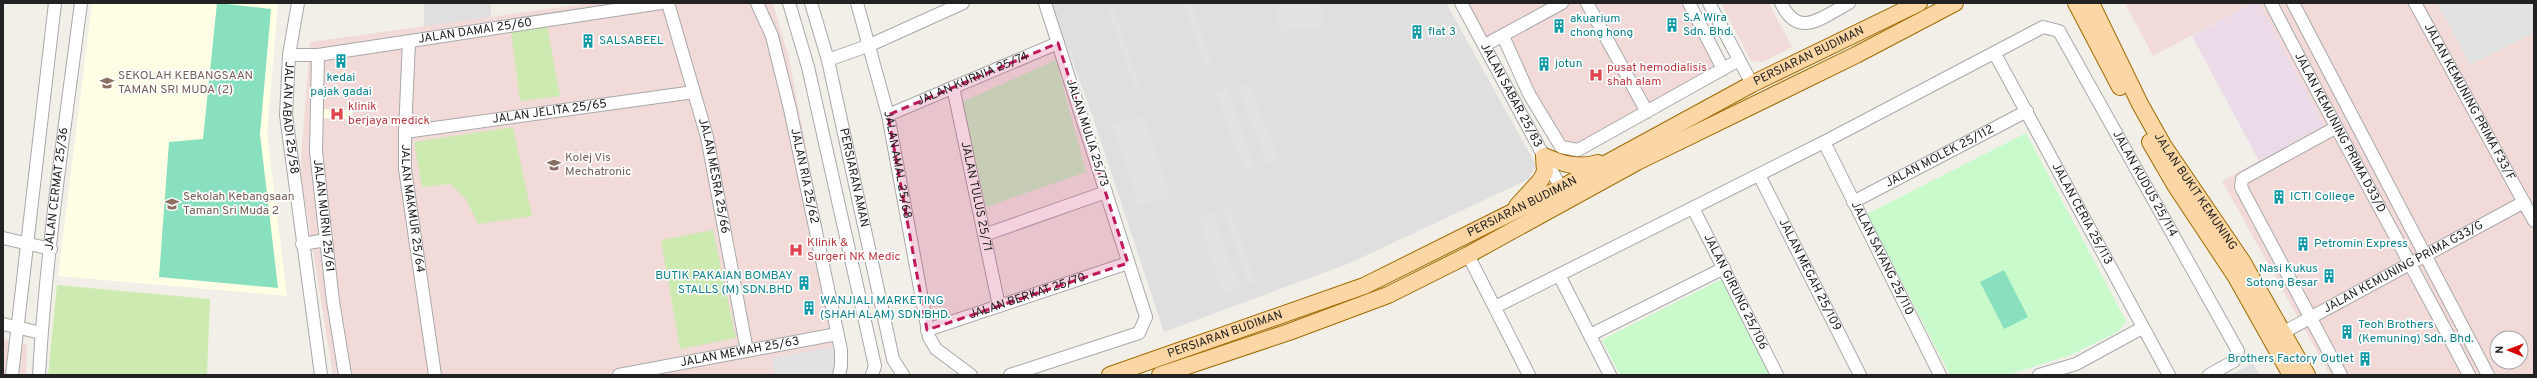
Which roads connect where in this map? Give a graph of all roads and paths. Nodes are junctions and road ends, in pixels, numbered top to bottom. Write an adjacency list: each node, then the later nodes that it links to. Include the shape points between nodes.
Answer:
1 (55, 3): 62 (street, JALAN CERMAT 25/36)
2 (81, 3): 64 (street, JALAN CERMAT 25/36)
3 (298, 3): 33 (street, JALAN ABADI 25/58)
4 (661, 3): 27 (street, JALAN DAMAI 25/60)
5 (668, 3): 41 (street, JALAN MESRA 25/66)
6 (757, 3): 81 (street, JALAN RIA 25/62, via 772,36 790,109)
7 (789, 3): 92 (street, PERSIARAN AMAN, via 808,67 874,366)
8 (811, 3): 36 (street, PERSIARAN AMAN)
9 (857, 3): 30 (street, JALAN AMAL 25/68)
10 (963, 3): 30 (street)
11 (1045, 3): 29 (street, JALAN MULIA 25/73)
12 (1461, 3): 31 (street, JALAN SABAR 25/83)
13 (1562, 3): 26 (street)
14 (1587, 3): 43 (street)
15 (1689, 3): 38 (street)
16 (1709, 3): 37 (street)
17 (1781, 3): 18 (street, via 1794,22 1807,24)
18 (1849, 3)
19 (1919, 3): 28 (main road, PERSIARAN BUDIMAN)
20 (1956, 3): 35 (main road, PERSIARAN BUDIMAN)
21 (2076, 3): 106 (main road, JALAN BUKIT KEMUNING, via 2147,137 2175,185 2236,277)
22 (2091, 3): 79 (main road, JALAN BUKIT KEMUNING, via 2163,145 2242,261)
23 (2271, 3): 45 (street, JALAN KEMUNING PRIMA D33/D)
24 (2293, 3): 65 (street, JALAN KEMUNING PRIMA D33/D)
25 (2416, 3): 55 (street, JALAN KEMUNING PRIMA F33/F)
26 (1503, 36): 31 (street); 43 (street, via 1529,94 1561,147 1578,150)
27 (409, 41): 34 (street, JALAN DAMAI 25/60); 46 (street, JALAN MAKMUR 25/64)
28 (1843, 41): 35 (main road, via 1857,42 1860,50); 39 (main road, PERSIARAN BUDIMAN)
29 (1058, 42): 40 (street, JALAN KURNIA 25/74); 53 (street, JALAN MULIA 25/73)
30 (870, 45): 36 (street); 44 (street, JALAN AMAL 25/68)
31 (1485, 45): 48 (street, JALAN SABAR 25/83)
32 (1995, 54): 42 (street, JALAN CERIA 25/113); 47 (street); 105 (street, JALAN KUDUS 25/114, via 2043,27 2059,30 2238,351 2234,361)
33 (289, 55): 34 (street, JALAN DAMAI 25/60); 63 (street, JALAN ABADI 25/58, via 286,116)
34 (318, 55): 61 (street, JALAN MURNI 25/61, via 316,152)
35 (1856, 55): 50 (main road, PERSIARAN BUDIMAN)
36 (828, 60): 93 (street, PERSIARAN AMAN, via 893,359)
37 (1739, 60): 38 (street); 39 (street)
38 (1724, 69): 43 (street)
39 (1752, 84): 49 (main road, PERSIARAN BUDIMAN)
40 (953, 87): 44 (street, JALAN KURNIA 25/74); 59 (street, JALAN TULUS 25/71)
41 (694, 92): 46 (street, JALAN JELITA 25/65); 83 (street, JALAN MESRA 25/66, via 707,137)
42 (2027, 111): 54 (street, JALAN MOLEK 25/112); 77 (street, JALAN CERIA 25/113)
43 (1647, 112)
44 (888, 115): 78 (street, JALAN AMAL 25/68)
45 (2335, 128): 68 (street, JALAN KEMUNING PRIMA D33/D); 74 (street, via 2242,179 2241,187)
46 (405, 132): 89 (street, JALAN MAKMUR 25/64, via 406,169)
47 (1824, 142): 51 (street); 54 (street, JALAN SAYANG 25/110)
48 (1544, 156): 49 (main road, via 1567,165 1586,166); 52 (street, JALAN SABAR 25/83); 57 (main road, via 1545,172 1540,181)
49 (1616, 157): 52 (main road, PERSIARAN BUDIMAN)
50 (1637, 162): 52 (main road, via 1571,191); 66 (main road, PERSIARAN BUDIMAN)
51 (1760, 175): 56 (street); 101 (street, JALAN MEGAH 25/109)
52 (1561, 188): 57 (main road, PERSIARAN BUDIMAN)
53 (1106, 192): 59 (street); 67 (street, JALAN MULIA 25/73)
54 (1853, 202): 102 (street, JALAN SAYANG 25/110)
55 (2524, 202): 58 (street, JALAN KEMUNING PRIMA F33/F); 65 (street, JALAN KEMUNING PRIMA G33/G)
56 (1693, 208): 69 (street, JALAN GIRUNG 25/106); 70 (street)
57 (1506, 216): 71 (main road, PERSIARAN BUDIMAN)
58 (2534, 221)
59 (984, 235): 72 (street, JALAN TULUS 25/71)
60 (3, 238): 62 (street)
61 (326, 240): 63 (street); 88 (street, JALAN MURNI 25/61)
62 (28, 244): 64 (street); 76 (street, JALAN CERMAT 25/36)
63 (302, 244): 87 (street, JALAN ABADI 25/58)
64 (51, 249): 80 (street, JALAN CERMAT 25/36)
65 (2426, 254): 68 (street, JALAN KEMUNING PRIMA G33/G); 110 (street, JALAN KEMUNING PRIMA D33/D)
66 (1468, 255): 71 (main road, via 1451,252); 73 (street); 97 (main road, PERSIARAN BUDIMAN, via 1388,295 1289,332)
67 (1128, 263): 72 (street, JALAN BERKAT 25/70); 95 (street, JALAN MULIA 25/73, via 1146,317 1139,333)
68 (2410, 263): 74 (street, JALAN KEMUNING PRIMA G33/G); 109 (street, JALAN KEMUNING PRIMA D33/D)
69 (1724, 268): 82 (street); 100 (street, JALAN GIRUNG 25/106)
70 (1559, 275): 73 (street); 82 (street)
71 (1364, 286): 96 (main road, PERSIARAN BUDIMAN)
72 (999, 306): 78 (street, JALAN BERKAT 25/70)
73 (1495, 308): 98 (street)
74 (2311, 317): 79 (street, JALAN KEMUNING PRIMA G33/G); 108 (street)
75 (3, 324): 76 (street)
76 (16, 327): 80 (street); 84 (street, JALAN CERMAT 25/36)
77 (2142, 328): 103 (street, via 2076,364); 104 (street, JALAN CERIA 25/113)
78 (927, 330): 94 (street, JALAN AMAL 25/68, via 936,349)
79 (2284, 332): 107 (main road, JALAN BUKIT KEMUNING)
80 (42, 333): 86 (street, JALAN CERMAT 25/36)
81 (837, 334): 83 (street, JALAN MEWAH 25/63); 91 (street, JALAN RIA 25/62, via 841,356)
82 (1590, 336): 99 (street)
83 (747, 351): 90 (street, JALAN MEWAH 25/63)
84 (9, 352): 85 (street, JALAN CERMAT 25/36)
85 (12, 375)
86 (39, 375)
87 (321, 375)
88 (345, 375)
89 (435, 375)
90 (619, 375)
91 (839, 375)
92 (872, 375)
93 (903, 375)
94 (971, 375)
95 (1010, 375)
96 (1110, 375)
97 (1160, 375)
98 (1529, 375)
99 (1610, 375)
100 (1777, 375)
101 (1860, 375)
102 (1940, 375)
103 (2039, 375)
104 (2169, 375)
105 (2209, 375)
106 (2291, 375)
107 (2307, 375)
108 (2341, 375)
109 (2469, 375)
110 (2488, 375)

